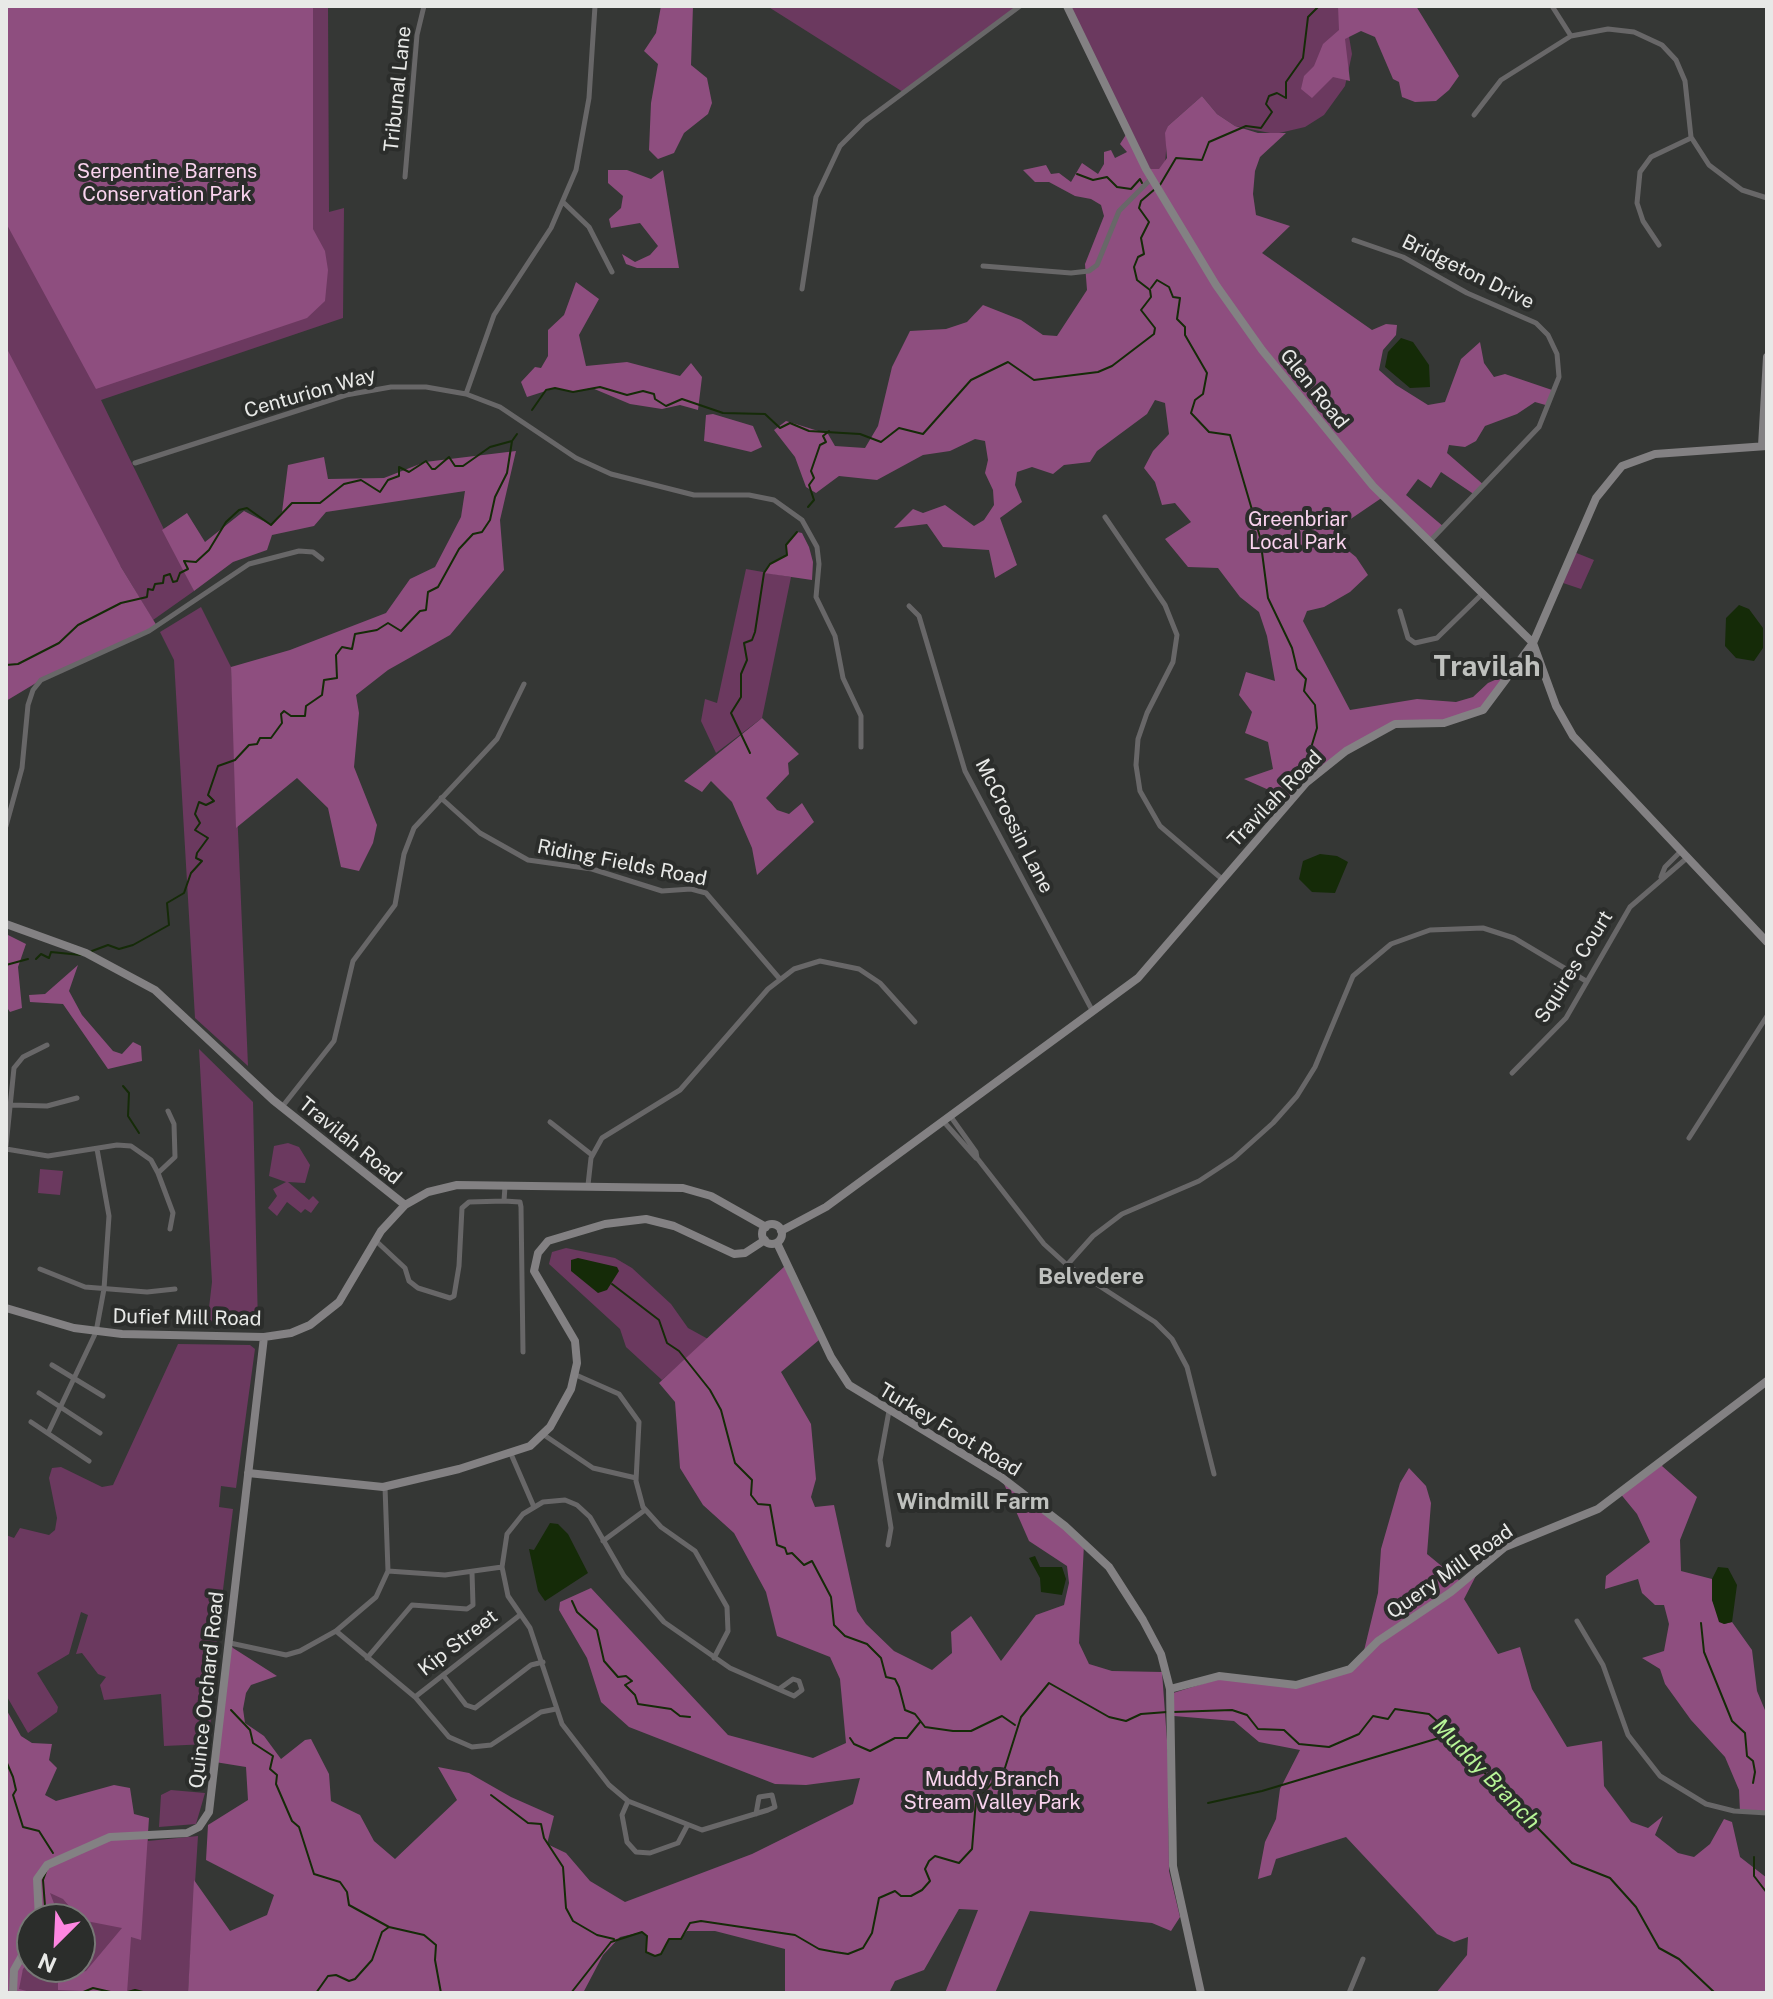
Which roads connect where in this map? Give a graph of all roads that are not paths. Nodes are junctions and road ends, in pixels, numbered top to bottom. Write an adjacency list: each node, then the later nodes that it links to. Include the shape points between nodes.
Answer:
1 (424, 6): 9 (street, Tribunal Lane)
2 (595, 6): 12 (street, via 583,145)
3 (1020, 6): 17 (street, via 864,122 840,146 816,197)
4 (1067, 6): 10 (street, Glen Road)
5 (1552, 6): 6 (street)
6 (1571, 36): 7 (street, via 1501,80); 8 (street, via 1622,29 1662,45 1685,81)
7 (1474, 115)
8 (1691, 137): 11 (street, via 1719,176); 14 (street, via 1651,157 1640,172 1637,203)
9 (405, 177)
10 (1156, 185): 15 (street, via 1119,211 1097,265 1089,271); 23 (street, Glen Road, via 1262,350 1360,472)
11 (1767, 198)
12 (564, 203): 16 (street, via 589,227); 19 (street, via 494,315)
13 (1354, 240): 23 (street, Bridgeton Drive, via 1400,256 1536,323 1557,354 1559,377 1539,427)
14 (1659, 245)
15 (983, 266)
16 (612, 272)
17 (802, 289)
18 (1767, 357): 20 (street)
19 (466, 394): 21 (street, Centurion Way, via 409,386 364,390); 30 (street, Centurion Way, via 513,414 601,470 694,495 758,495 795,513 817,548 816,597 858,707)
20 (1765, 446): 28 (street, Travilah Road, via 1655,454 1634,459 1615,472 1596,498)
21 (135, 463)
22 (1105, 517): 34 (street, via 1165,605 1177,635 1173,662 1138,739 1140,791 1159,825)
23 (1430, 541): 25 (street, Glen Road)
24 (322, 559): 32 (street, via 299,551 249,564 149,631 41,680 28,705 22,768)
25 (1483, 594): 27 (street, via 1437,638 1415,643 1408,638); 28 (street, Glen Road)
26 (909, 606): 39 (street, McCrossin Lane, via 919,616 965,771)
27 (1400, 611)
28 (1533, 643): 33 (street, Glen Road, via 1573,736); 34 (street, Travilah Road, via 1476,714 1444,723 1395,724 1346,751 1306,783)
29 (524, 684): 31 (street, via 497,739)
30 (861, 747)
31 (441, 798): 37 (street, Riding Fields Road, via 480,833 528,860 592,869 662,891 706,893); 46 (street, via 408,839 390,916 353,961 334,1041)
32 (6, 826)
33 (1685, 854): 36 (street, Glen Road); 38 (street, Squires Court, via 1665,867 1619,922)
34 (1222, 879): 39 (street, Travilah Road, via 1156,961)
35 (6, 924): 46 (street, Travilah Road, via 135,977)
36 (1767, 942)
37 (779, 978): 41 (street, via 820,961 849,965 880,983); 53 (street, via 688,1083 612,1129)
38 (1586, 981): 43 (street, Squires Court, via 1556,1031); 65 (street, via 1514,938 1483,928 1430,930 1391,944 1353,976 1315,1067 1273,1123 1217,1170 1105,1225)
39 (1092, 1010): 48 (street, Travilah Road)
40 (1767, 1016): 50 (street)
41 (915, 1022)
42 (47, 1045): 45 (street, via 16,1064)
43 (1512, 1073)
44 (77, 1098): 45 (street, via 47,1106)
45 (11, 1105): 51 (street)
46 (282, 1107): 58 (street, Travilah Road)
47 (168, 1111): 54 (street, via 176,1150 171,1163)
48 (948, 1119): 61 (street, Travilah Road, via 826,1207); 65 (street, via 970,1155)
49 (550, 1122): 53 (street)
50 (1689, 1138)
51 (6, 1148): 52 (street, via 48,1156)
52 (97, 1149): 54 (street, via 131,1146 151,1160); 67 (street, via 109,1216)
53 (592, 1155): 56 (street)
54 (158, 1173): 60 (street, via 173,1213)
55 (505, 1185): 56 (street, Travilah Road); 57 (street); 58 (street, Travilah Road, via 439,1188)
56 (588, 1185): 59 (street, Travilah Road, via 696,1191)
57 (504, 1201): 62 (street, via 469,1202 462,1208 459,1266 450,1298 418,1288); 72 (street, via 520,1202 521,1207)
58 (405, 1205): 62 (street, Dufief Mill Road)
59 (766, 1227): 61 (street); 63 (street)
60 (170, 1229)
61 (781, 1231): 64 (street)
62 (375, 1240): 71 (street, Dufief Mill Road, via 349,1290 333,1308 310,1325)
63 (765, 1240): 64 (street); 74 (street, via 734,1254 674,1226 636,1219 548,1241 534,1271 575,1341)
64 (777, 1243): 80 (street, Turkey Foot Road, via 840,1374 857,1392)
65 (1067, 1265): 88 (street, via 1155,1322 1172,1339 1187,1367)
66 (40, 1269): 67 (street, via 74,1284)
67 (104, 1289): 68 (street); 70 (street)
68 (175, 1289)
69 (6, 1308): 70 (street, Dufief Mill Road)
70 (96, 1332): 71 (street, Dufief Mill Road); 75 (street)
71 (264, 1337): 87 (street, Quince Orchard Road)
72 (523, 1352)
73 (52, 1365): 75 (street)
74 (576, 1375): 84 (street); 89 (street, via 619,1394 639,1422)
75 (76, 1377): 78 (street); 79 (street)
76 (1767, 1381): 107 (street, Query Mill Road, via 1598,1509 1505,1547 1378,1641 1350,1669 1309,1682 1276,1684 1219,1676)
77 (39, 1393): 79 (street)
78 (103, 1396)
79 (63, 1406): 82 (street); 83 (street)
80 (889, 1411): 94 (street, via 880,1460 891,1528); 107 (street, Turkey Foot Road, via 1010,1483 1097,1555 1143,1620 1161,1654)
81 (31, 1422): 82 (street)
82 (49, 1431): 86 (street)
83 (100, 1433)
84 (544, 1435): 85 (street); 89 (street, via 593,1468)
85 (511, 1454): 90 (street); 91 (street)
86 (89, 1461)
87 (248, 1473): 90 (street); 101 (street, Quince Orchard Road)
88 (1214, 1474)
89 (636, 1478): 92 (street)
90 (385, 1487): 96 (street)
91 (534, 1507): 93 (street, via 565,1500 577,1505); 95 (street, via 507,1534)
92 (645, 1510): 93 (street); 103 (street, via 695,1551 723,1597 728,1631)
93 (603, 1541): 103 (street, via 657,1615)
94 (888, 1545)
95 (502, 1567): 97 (street); 98 (street, via 508,1596)
96 (388, 1571): 97 (street); 100 (street, via 376,1597)
97 (472, 1572): 102 (street, via 473,1605 412,1605)
98 (520, 1615): 104 (street); 105 (street, Kip Street)
99 (1577, 1621): 111 (street, via 1603,1665 1628,1735 1658,1774 1706,1804)
100 (336, 1631): 101 (street, via 286,1655); 102 (street)
101 (228, 1643): 114 (street, Quince Orchard Road, via 207,1817 187,1833 110,1837 47,1865 37,1879)
102 (367, 1658): 108 (street)
103 (714, 1658): 106 (street)
104 (543, 1662): 105 (street, via 531,1665 475,1708 466,1705); 109 (street)
105 (443, 1675): 108 (street, Kip Street)
106 (779, 1689)
107 (1170, 1689): 118 (street, Turkey Foot Road, via 1175,1884)
108 (415, 1697): 109 (street, via 449,1737 472,1747 491,1745 541,1712)
109 (556, 1709): 110 (street, via 609,1785)
110 (628, 1801): 113 (street); 113 (street, via 622,1815 627,1842 636,1852 678,1843)
111 (1767, 1813)
112 (756, 1814): 112 (street, via 775,1807 772,1795 759,1797); 113 (street, via 702,1830)
113 (687, 1826)
114 (38, 1903)
115 (1363, 1959): 119 (street)
116 (16, 1966): 117 (street)
117 (13, 1993)
118 (1201, 1993)
119 (1349, 1993)

